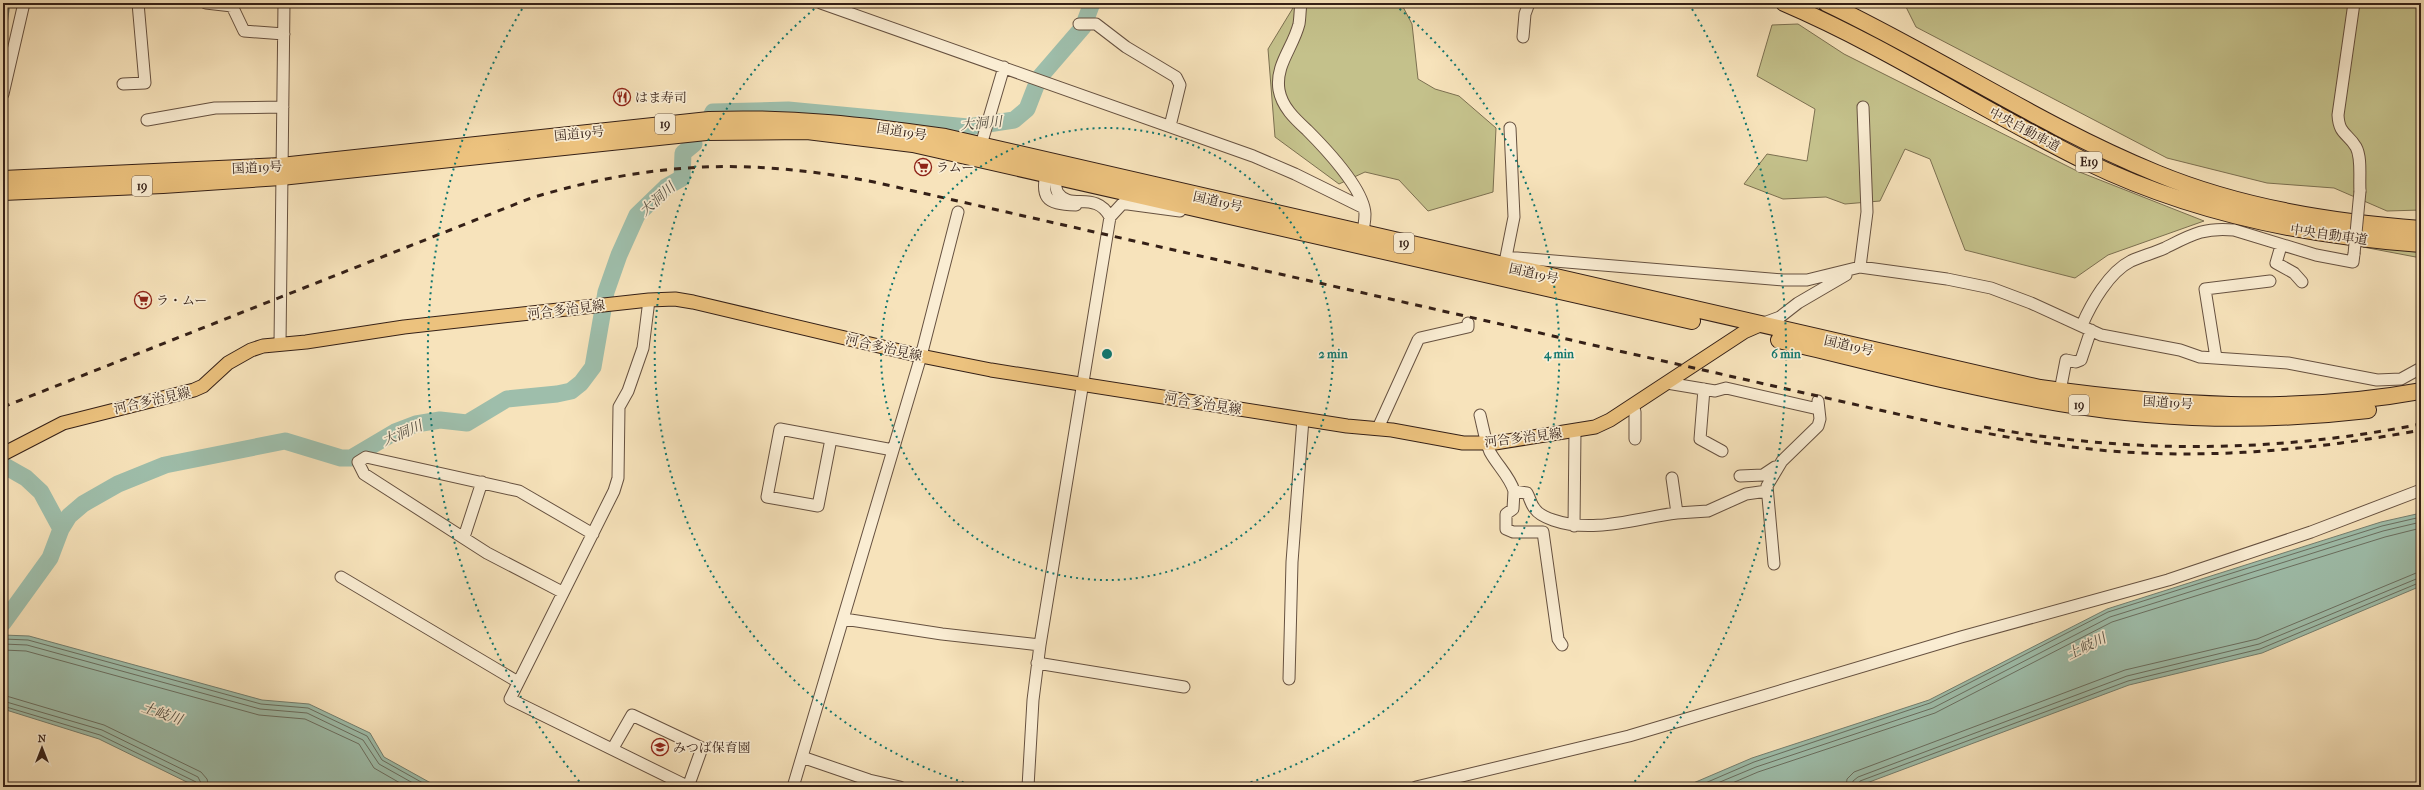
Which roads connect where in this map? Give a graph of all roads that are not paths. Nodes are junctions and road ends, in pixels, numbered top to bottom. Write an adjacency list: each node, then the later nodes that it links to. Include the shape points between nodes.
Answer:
1 (24, 3): 16 (street)
2 (138, 3): 15 (street, via 145,83)
3 (206, 3): 12 (street, via 232,6 244,31)
4 (284, 3): 12 (street)
5 (821, 3): 14 (street)
6 (1301, 3): 27 (street, via 1299,24 1281,63 1278,76 1279,91 1292,115 1346,174)
7 (1529, 3): 13 (street, via 1525,14)
8 (1784, 3): 34 (highway, 中央自動車道 / E19, via 1876,47 2088,162 2151,189 2215,211 2274,226 2354,239)
9 (1826, 3): 31 (highway, 中央自動車道 / E19, via 2091,145 2158,174 2219,195 2278,210 2365,225)
10 (2354, 3): 35 (street, bridge, via 2338,115 2342,132 2356,147 2359,159 2360,191 2353,262 2316,256)
11 (1084, 24): 20 (street, via 1096,24 1126,48 1176,77 1180,85)
12 (284, 34): 17 (street)
13 (1523, 37)
14 (1004, 67): 20 (street); 22 (street)
15 (123, 84)
16 (3, 94)
17 (283, 107): 19 (street, via 215,108); 23 (street)
18 (1864, 107): 37 (street, via 1867,212)
19 (147, 120)
20 (1170, 126): 27 (street, via 1295,174)
21 (1510, 128): 36 (street, via 1514,217)
22 (984, 138): 23 (highway, 国道19号 / 19, via 945,137 844,123 752,118 631,127); 24 (highway, 国道19号 / 19)
23 (281, 171): 24 (highway, 国道19号 / 19, via 706,132 780,130 838,134 913,144); 25 (highway, 国道19号 / 19); 26 (highway, 国道19号 / 19, via 163,186); 45 (street)
24 (1050, 171): 29 (highway, 国道19号 / 19); 30 (street, via 1058,193 1063,197 1102,206); 32 (street, via 1044,193 1047,200 1098,211 1102,215); 33 (highway, 国道19号 / 19)
25 (3, 179)
26 (3, 192)
27 (1364, 208): 33 (street)
28 (958, 212): 46 (street)
29 (1209, 212): 30 (street, via 1122,204); 33 (highway, 国道19号 / 19)
30 (1110, 218): 32 (street)
31 (2421, 229)
32 (1106, 234): 50 (street)
33 (1361, 240): 36 (highway, 国道19号 / 19)
34 (2421, 244)
35 (2281, 246): 39 (street, via 2276,263); 43 (street, via 2234,230 2193,233 2160,251 2124,265 2096,294)
36 (1503, 267): 37 (street, via 1783,280 1814,279); 42 (highway, 国道19号 / 19); 44 (highway, 国道19号 / 19)
37 (1860, 267): 42 (street, via 1798,303 1780,317); 43 (street, via 1947,278 1991,288)
38 (2270, 281): 47 (street, via 2205,290)
39 (2302, 282)
40 (649, 300): 45 (main road, 河合多治見線, via 404,327); 46 (main road, 河合多治見線, via 675,299 693,302); 75 (street, via 643,348 628,391 619,407 618,478)
41 (1468, 323): 58 (street, via 1468,327 1418,340)
42 (1760, 325): 44 (main road, 河合多治見線); 52 (highway, 国道19号 / 19)
43 (2086, 327): 47 (street, via 2101,335 2180,350 2200,357); 52 (street, via 2080,360 2066,360)
44 (1744, 332): 49 (main road, 河合多治見線); 54 (highway, 国道19号 / 19, via 2008,393 2127,412 2233,418 2292,416)
45 (280, 344): 64 (main road, 河合多治見線, via 263,346 240,355 203,386 194,390 63,423)
46 (921, 356): 50 (main road, 河合多治見線); 63 (street)
47 (2216, 358): 48 (street, via 2288,363 2377,380 2401,379)
48 (2421, 368)
49 (1667, 382): 51 (street); 55 (main road, 河合多治見線)
50 (1081, 384): 57 (main road, 河合多治見線); 81 (street)
51 (1704, 389): 65 (street, via 1700,438); 66 (street, via 1715,391 1726,388 1818,405 1818,426)
52 (2060, 391): 53 (highway, 国道19号 / 19, via 2152,402 2231,405 2310,404 2379,398)
53 (2421, 391)
54 (2421, 402)
55 (1633, 405): 59 (main road, 河合多治見線, via 1595,427); 61 (street)
56 (1480, 415): 62 (street)
57 (1303, 419): 58 (main road, 河合多治見線); 84 (street, via 1292,562)
58 (1378, 428): 62 (main road, 河合多治見線, via 1463,443)
59 (1575, 431): 62 (main road, 河合多治見線); 74 (street)
60 (831, 439): 60 (street, via 780,429 767,497 818,506); 63 (street)
61 (1635, 439)
62 (1487, 443): 71 (street)
63 (894, 450): 80 (street)
64 (5, 451)
65 (1722, 451)
66 (1779, 465): 67 (street, via 1763,475); 72 (street, via 1770,479)
67 (1740, 476)
68 (1672, 478): 73 (street)
69 (482, 482): 75 (street, via 519,491); 76 (street); 76 (street, via 366,457 358,462 364,474)
70 (2421, 490): 93 (street, via 2311,532 2168,580 1961,637 1629,736)
71 (1514, 491): 74 (street, via 1527,493 1539,514); 82 (street, via 1513,509 1506,514 1506,529 1513,532 1543,532 1558,639)
72 (1767, 491): 73 (street, via 1746,494 1708,511); 77 (street)
73 (1677, 512): 74 (street, via 1631,522)
74 (1574, 526)
75 (592, 534): 79 (street)
76 (464, 538): 79 (street, via 487,553)
77 (1774, 564)
78 (341, 577): 85 (street)
79 (562, 592): 85 (street)
80 (844, 619): 81 (street); 88 (street)
81 (1040, 645): 83 (street)
82 (1562, 645)
83 (1037, 663): 86 (street); 92 (street)
84 (1289, 679)
85 (518, 682): 87 (street, via 510,699)
86 (1184, 687)
87 (613, 748): 89 (street); 89 (street, via 632,715 702,748)
88 (802, 757): 90 (street); 91 (street, via 869,780)
89 (688, 787)
90 (793, 787)
91 (900, 787)
92 (1028, 787)
93 (1416, 787)

